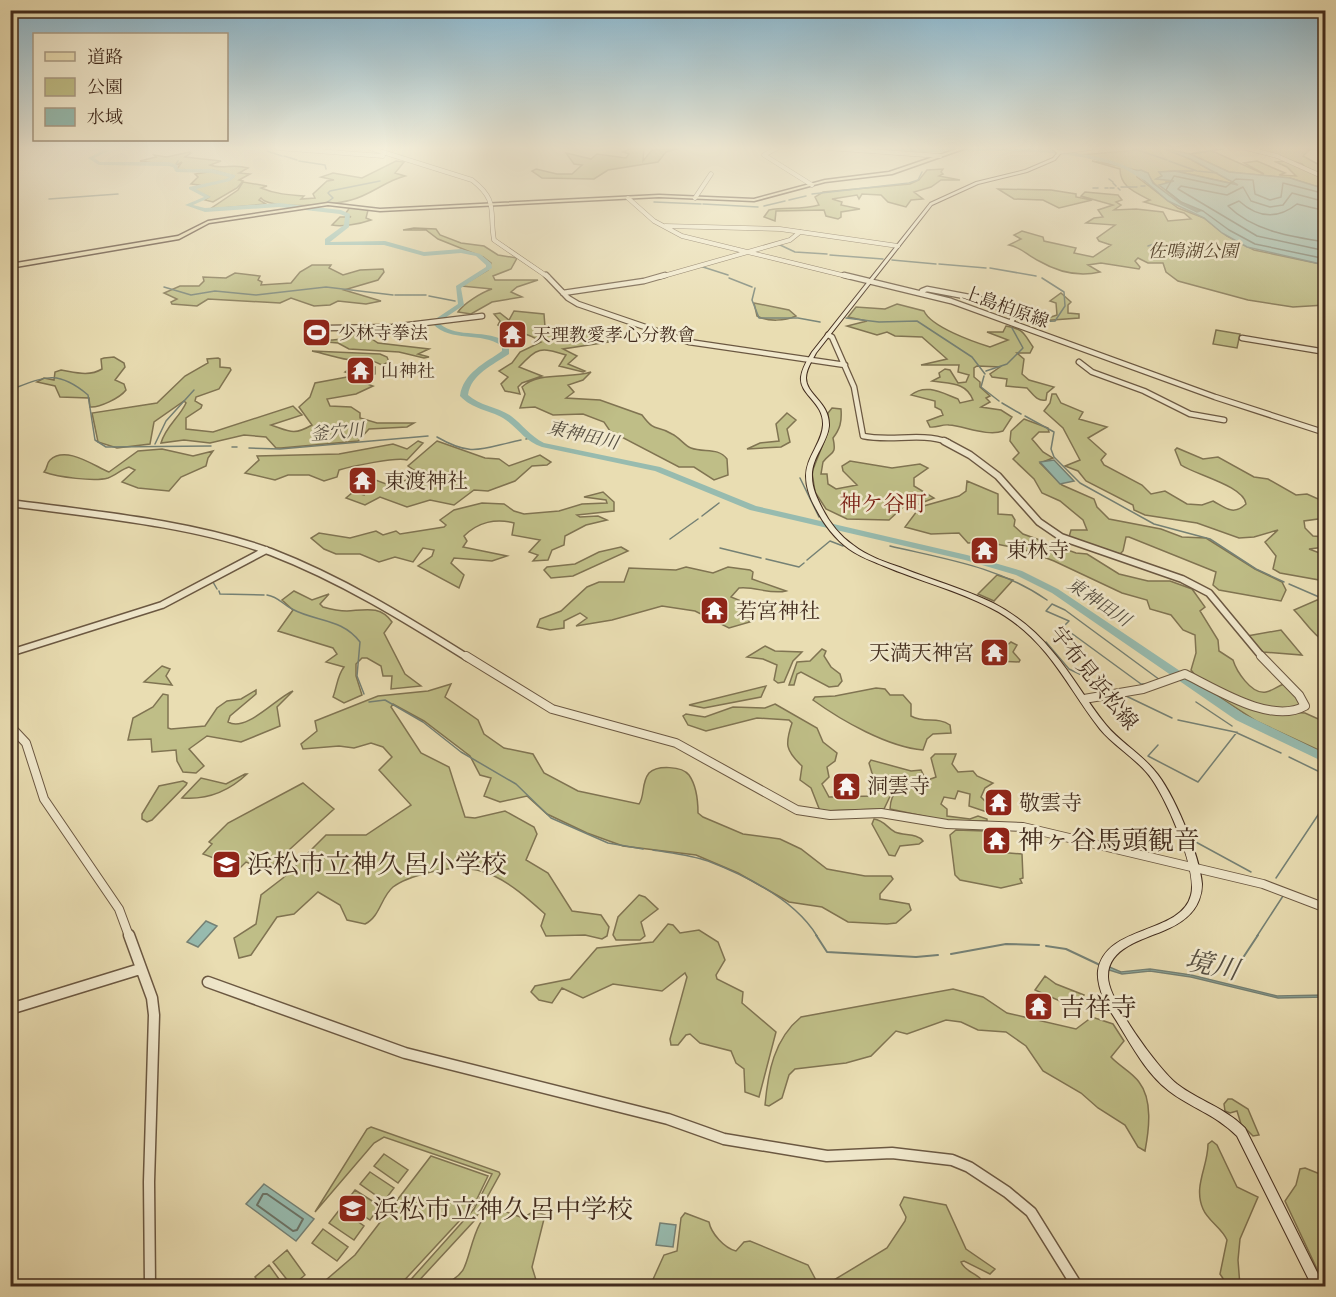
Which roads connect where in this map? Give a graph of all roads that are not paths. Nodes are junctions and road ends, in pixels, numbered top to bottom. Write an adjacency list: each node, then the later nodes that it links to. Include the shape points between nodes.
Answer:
1 (295, 209): 11 (main road, via 208,222 179,237)
2 (368, 209): 3 (main road)
3 (411, 209)
4 (493, 209): 14 (street, via 494,240 553,280)
5 (641, 209): 7 (street, 上島柏原線)
6 (930, 209): 9 (main road)
7 (661, 225): 8 (street); 10 (street, 上島柏原線)
8 (800, 232): 9 (street); 10 (street, via 790,240)
9 (898, 246): 12 (main road)
10 (748, 252): 12 (street, 上島柏原線); 14 (street, via 641,282)
11 (10, 266)
12 (871, 280): 13 (street, 上島柏原線); 18 (main road); 25 (street, 上島柏原線, via 971,308 1215,398)
13 (922, 291): 16 (street, 上島柏原線); 16 (street, via 983,299 1015,315)
14 (563, 293): 21 (street, via 578,304 681,340)
15 (482, 316): 17 (street, via 388,327)
16 (1012, 320): 25 (street, 上島柏原線, via 1217,396)
17 (328, 328)
18 (828, 335): 21 (main road); 23 (street)
19 (1242, 338): 20 (street)
20 (1326, 352)
21 (808, 361): 23 (street); 29 (main road, 宇布見浜松線, via 803,383 823,411 826,423 808,477 830,526 846,544 865,555 1014,618 1054,656)
22 (1079, 363): 24 (street, via 1190,414)
23 (845, 365): 29 (street, via 854,387 862,436 944,441 1007,484 1042,525 1077,546 1112,554 1205,590 1226,608 1247,640 1305,706 1296,711 1254,708 1183,674 1143,688)
24 (1224, 420)
25 (1326, 431)
26 (10, 504): 27 (street, via 142,521)
27 (266, 550): 28 (street, via 162,605); 31 (street, via 369,596 552,710 676,742 797,810 821,815 881,813 947,824 1014,826)
28 (10, 653)
29 (1084, 699): 31 (main road, 宇布見浜松線, via 1110,735 1157,779)
30 (12, 730): 33 (street, via 26,743 44,799 119,909)
31 (1195, 868): 32 (street, via 1273,887); 38 (main road, 宇布見浜松線, via 1197,889 1189,909 1176,920 1109,954 1103,967 1103,986 1162,1078 1222,1114 1241,1132)
32 (1326, 908)
33 (140, 969): 35 (street); 36 (street, via 152,998 154,1016)
34 (208, 982): 37 (street, via 405,1053 668,1119 724,1139 827,1156 892,1153 952,1160 1007,1192 1031,1212)
35 (10, 1009)
36 (150, 1287)
37 (1077, 1287)
38 (1318, 1287)

